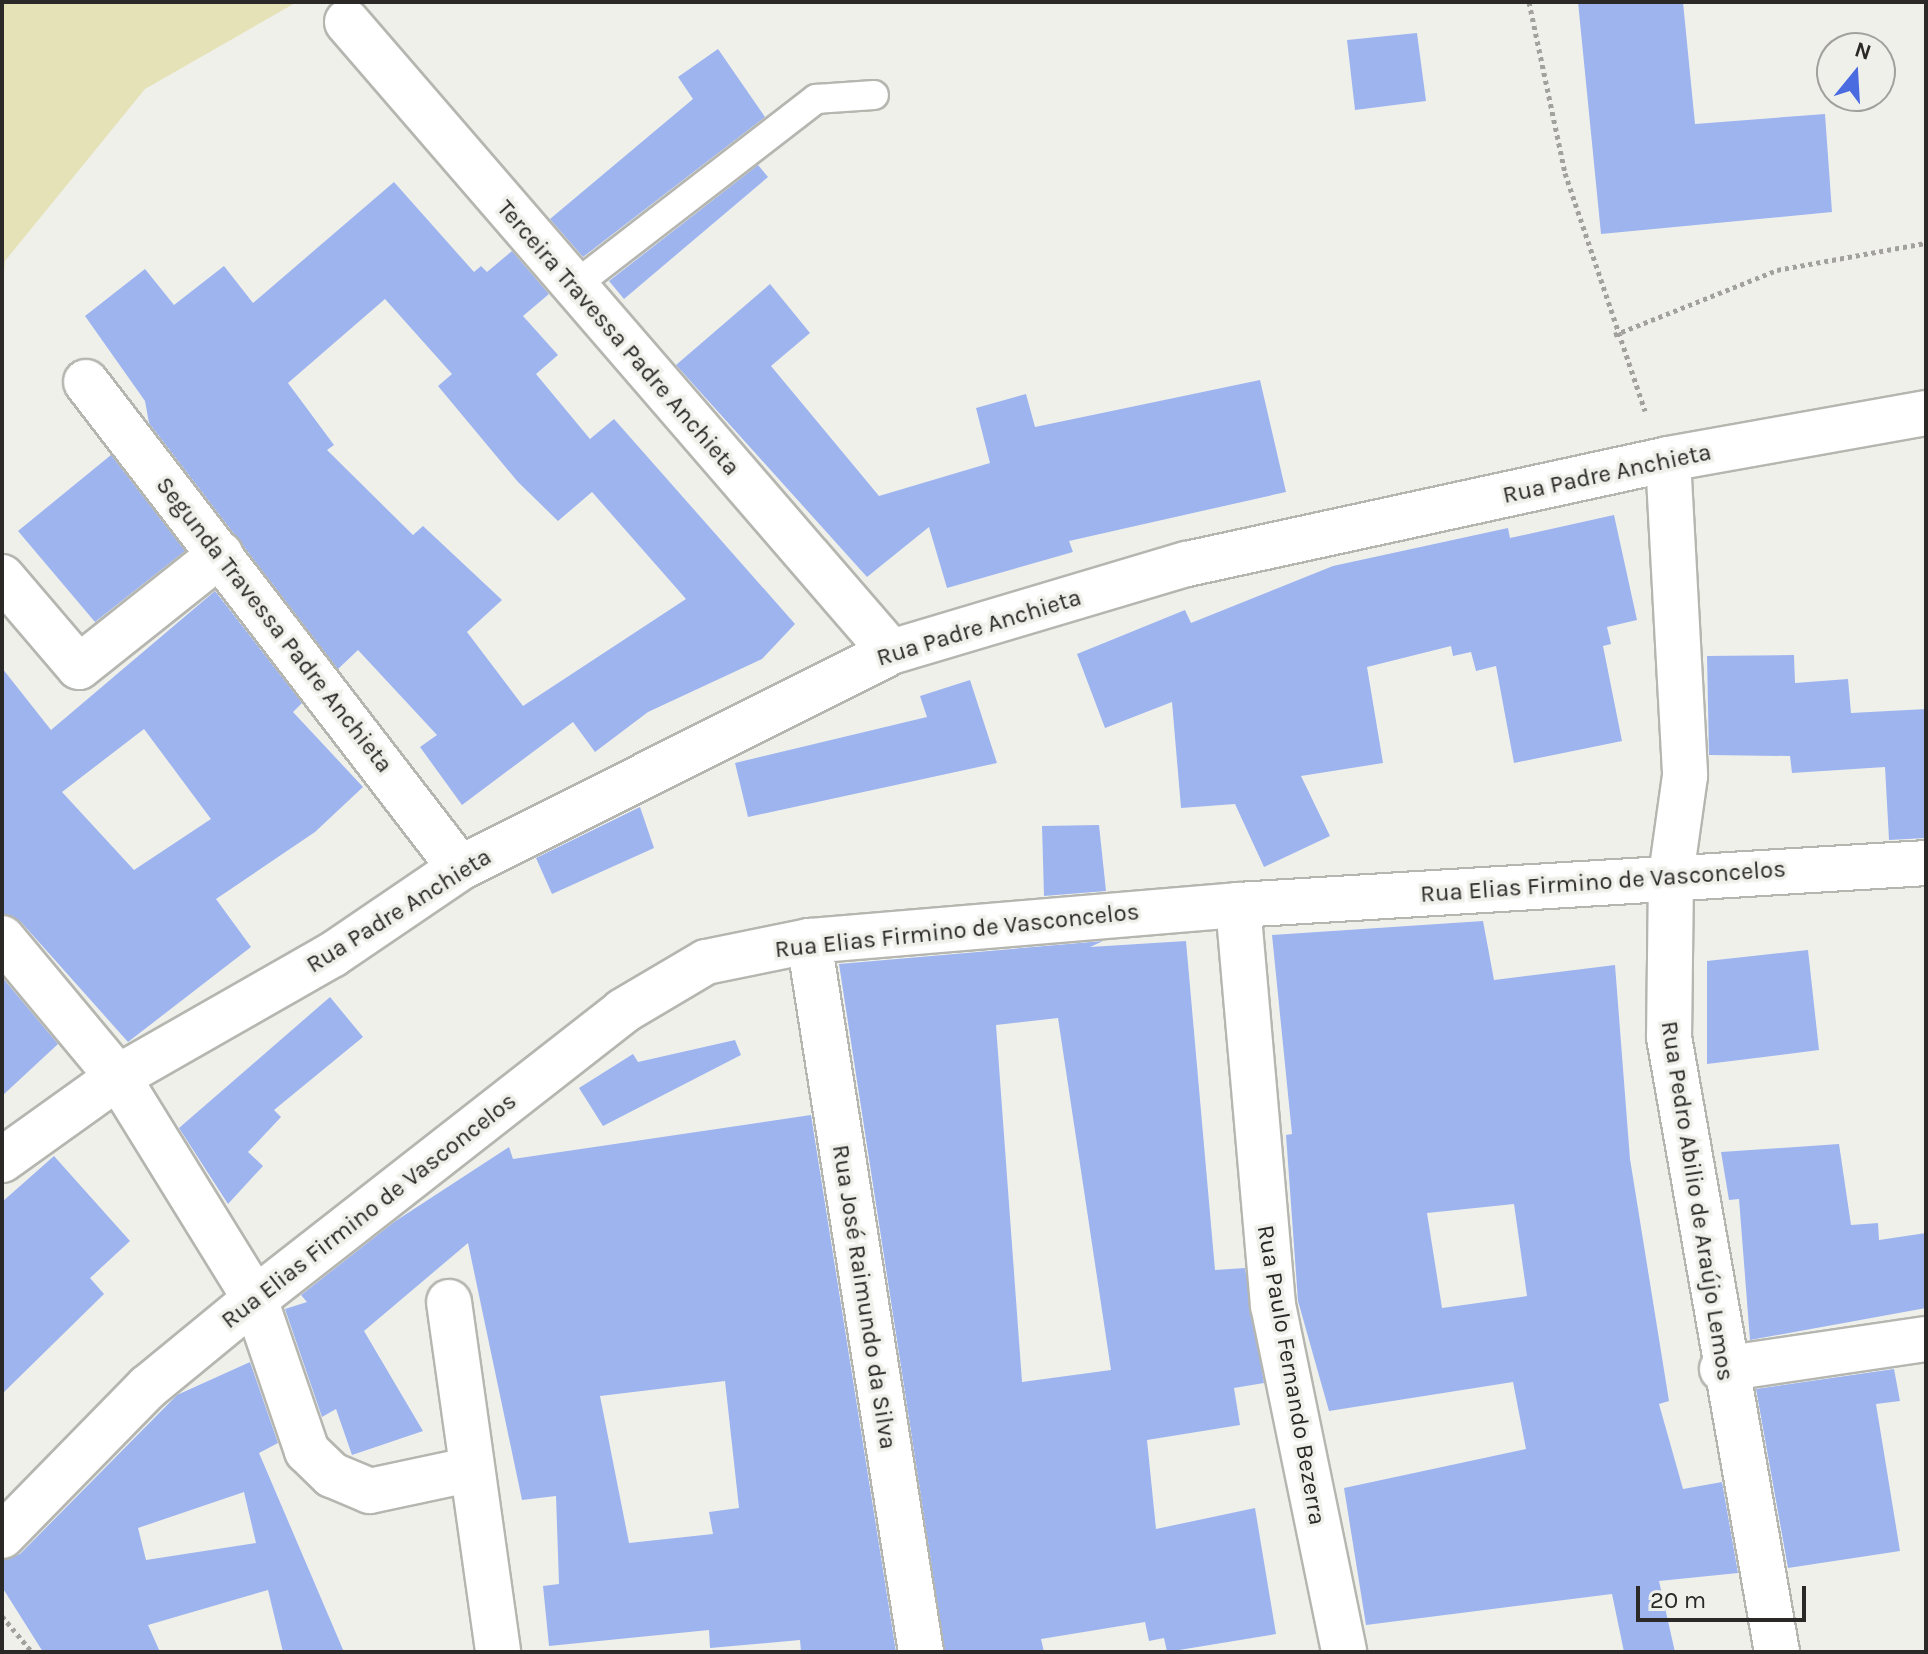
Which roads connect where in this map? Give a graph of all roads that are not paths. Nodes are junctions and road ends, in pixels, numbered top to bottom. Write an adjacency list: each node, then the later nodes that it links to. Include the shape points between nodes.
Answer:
1 (347, 22): 3 (street, Terceira Travessa Padre Anchieta)
2 (874, 95): 3 (lane, via 816,99)
3 (574, 286): 9 (street, Terceira Travessa Padre Anchieta)
4 (86, 382): 7 (street, Segunda Travessa Padre Anchieta)
5 (1926, 413): 6 (street, Rua Padre Anchieta)
6 (1668, 459): 9 (street, Rua Padre Anchieta, via 1187,564); 12 (street, Rua Pedro Abilio de Araújo Lemos, via 1685,776)
7 (221, 554): 8 (street, via 79,667); 11 (street, Segunda Travessa Padre Anchieta)
8 (2, 577)
9 (891, 652): 11 (street, Rua Padre Anchieta)
10 (1926, 863): 12 (street, Rua Elias Firmino de Vasconcelos)
11 (460, 868): 16 (street, Rua Padre Anchieta, via 332,955)
12 (1671, 876): 13 (street, Rua Elias Firmino de Vasconcelos); 21 (street, Rua Pedro Abilio de Araújo Lemos, via 1669,1037)
13 (1238, 905): 15 (street, Rua Elias Firmino de Vasconcelos); 26 (street, Rua Paulo Fernando Bezerra, via 1273,1305)
14 (2, 938): 16 (street)
15 (809, 941): 18 (street, Rua Elias Firmino de Vasconcelos, via 706,962 623,1011); 25 (street, Rua José Raimundo da Silva)
16 (118, 1077): 17 (street, Rua Padre Anchieta); 18 (street)
17 (2, 1160)
18 (255, 1299): 22 (street, via 307,1451 332,1475 370,1491); 23 (street, Rua Elias Firmino de Vasconcelos, via 148,1387)
19 (449, 1302): 22 (street)
20 (1926, 1339): 21 (street)
21 (1722, 1369): 27 (street, Rua Pedro Abilio de Araújo Lemos)
22 (468, 1470): 24 (street)
23 (2, 1536)
24 (498, 1652)
25 (921, 1652)
26 (1344, 1652)
27 (1777, 1652)

